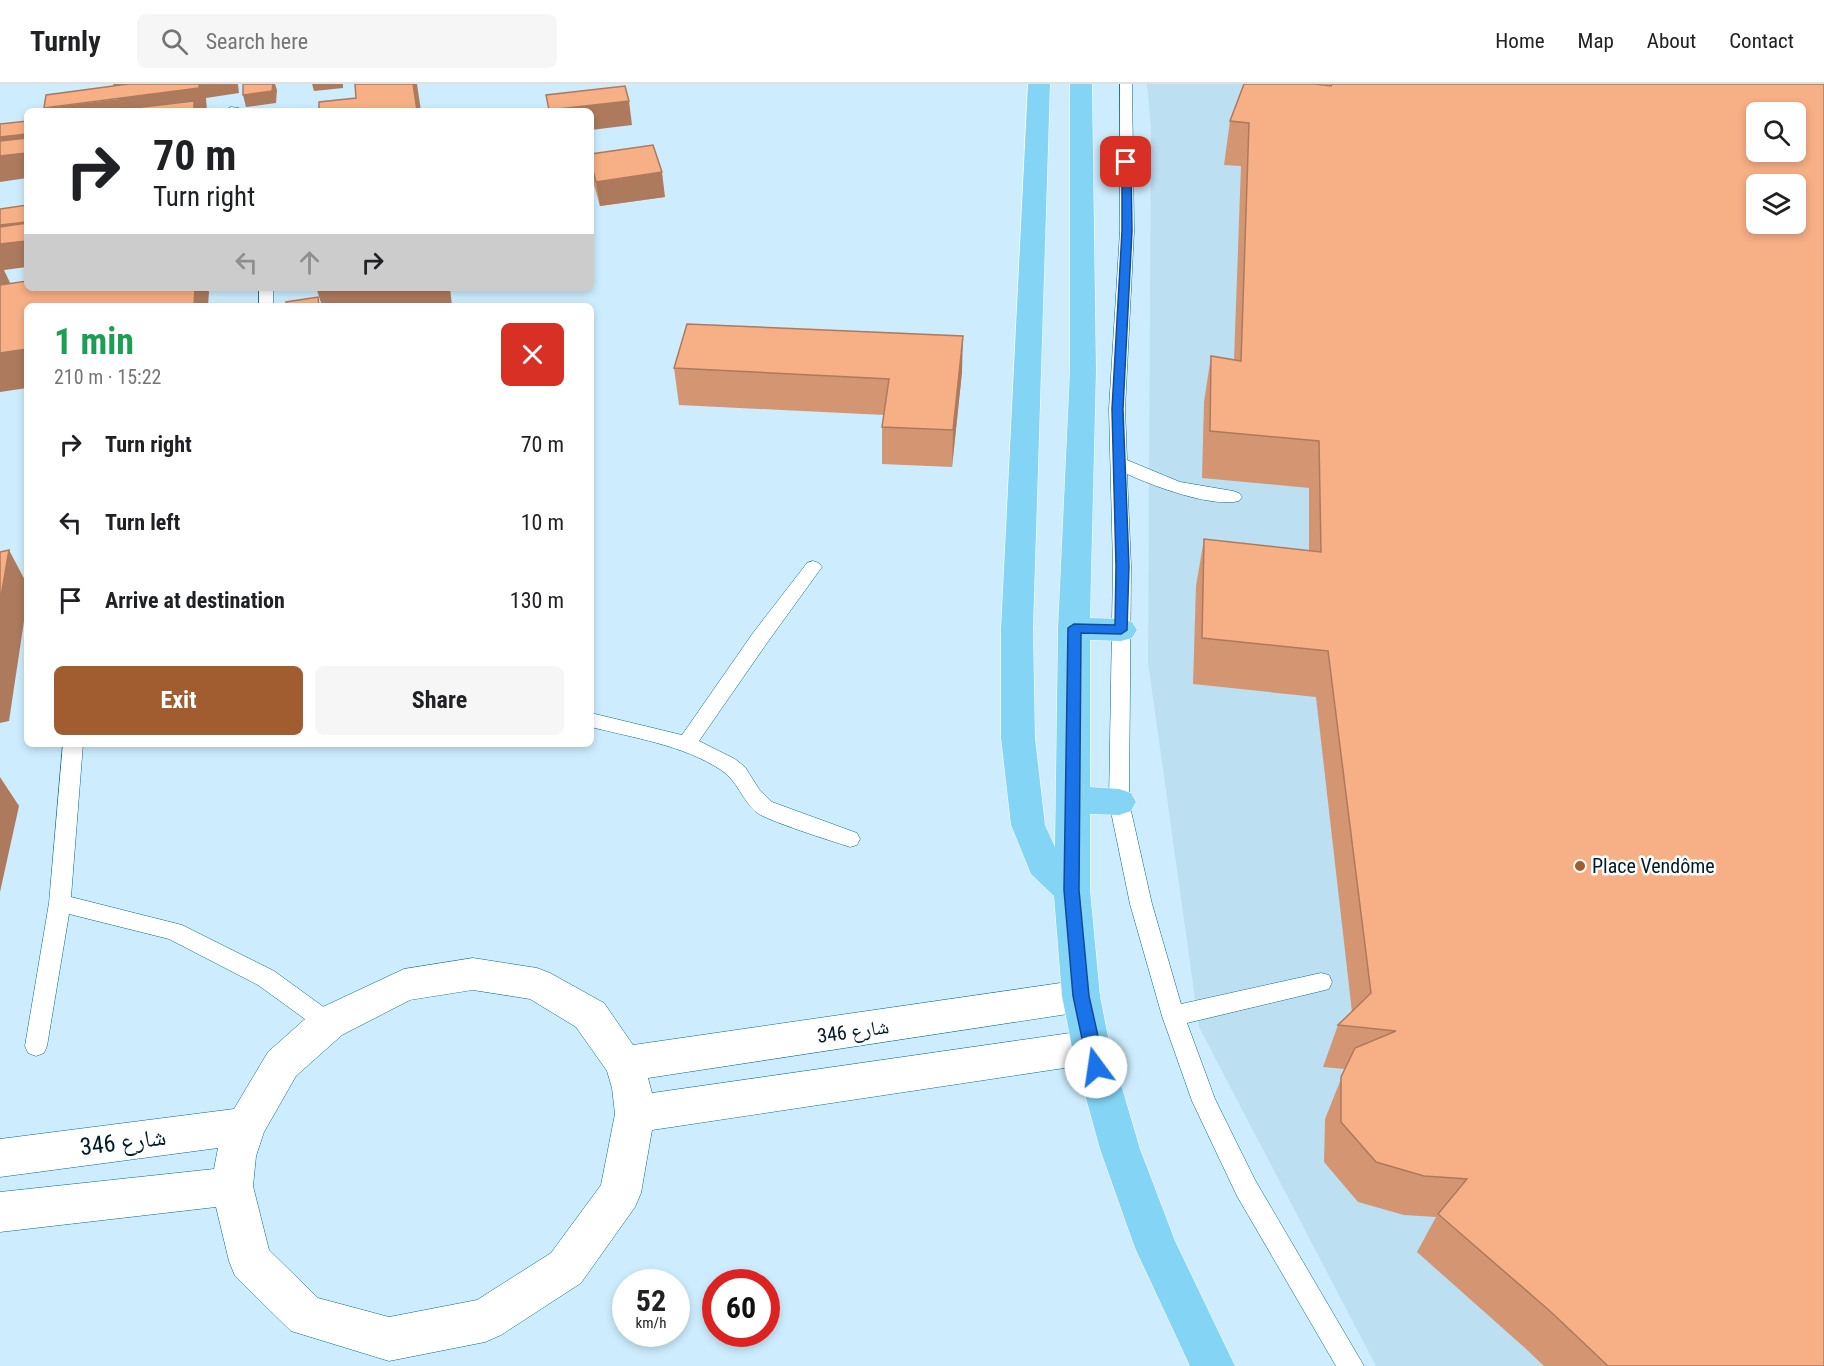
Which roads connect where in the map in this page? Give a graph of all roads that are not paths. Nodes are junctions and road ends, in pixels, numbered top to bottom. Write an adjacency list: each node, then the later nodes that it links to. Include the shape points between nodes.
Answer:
1 (1039, 84): 15 (main road, via 1017,629 1018,738 1028,825 1044,864)
2 (1081, 84): 7 (main road, via 1083,370)
3 (1126, 84): 4 (lane, via 1127,231 1117,409)
4 (1119, 463): 5 (lane, via 1169,487); 8 (lane)
5 (1233, 497)
6 (813, 567): 10 (lane)
7 (1074, 628): 8 (main road); 12 (main road)
8 (1121, 630): 13 (lane)
9 (594, 721): 10 (lane)
10 (687, 744): 14 (lane, via 738,772 765,808)
11 (73, 747): 16 (lane)
12 (1072, 800): 13 (main road); 15 (main road)
13 (1119, 802): 19 (lane, via 1140,904)
14 (850, 838)
15 (1072, 890): 18 (main road)
16 (60, 903): 20 (lane, via 174,931 266,978); 21 (lane)
17 (1321, 982): 19 (lane)
18 (1081, 996): 22 (main road); 23 (street, شارع 346)
19 (1173, 1016): 30 (lane, via 1204,1101 1246,1188)
20 (328, 1023): 23 (street, via 404,985 473,974 537,984 590,1015); 25 (street, via 282,1064)
21 (36, 1046)
22 (1091, 1047): 24 (street); 29 (main road, via 1120,1149 1156,1248)
23 (624, 1064): 24 (street)
24 (635, 1114): 27 (street, via 620,1193 566,1268 485,1320 389,1339 306,1316 250,1261)
25 (246, 1126): 26 (street, شارع 346); 27 (street)
26 (0, 1158)
27 (232, 1186): 28 (street)
28 (0, 1212)
29 (1213, 1366)
30 (1351, 1366)

